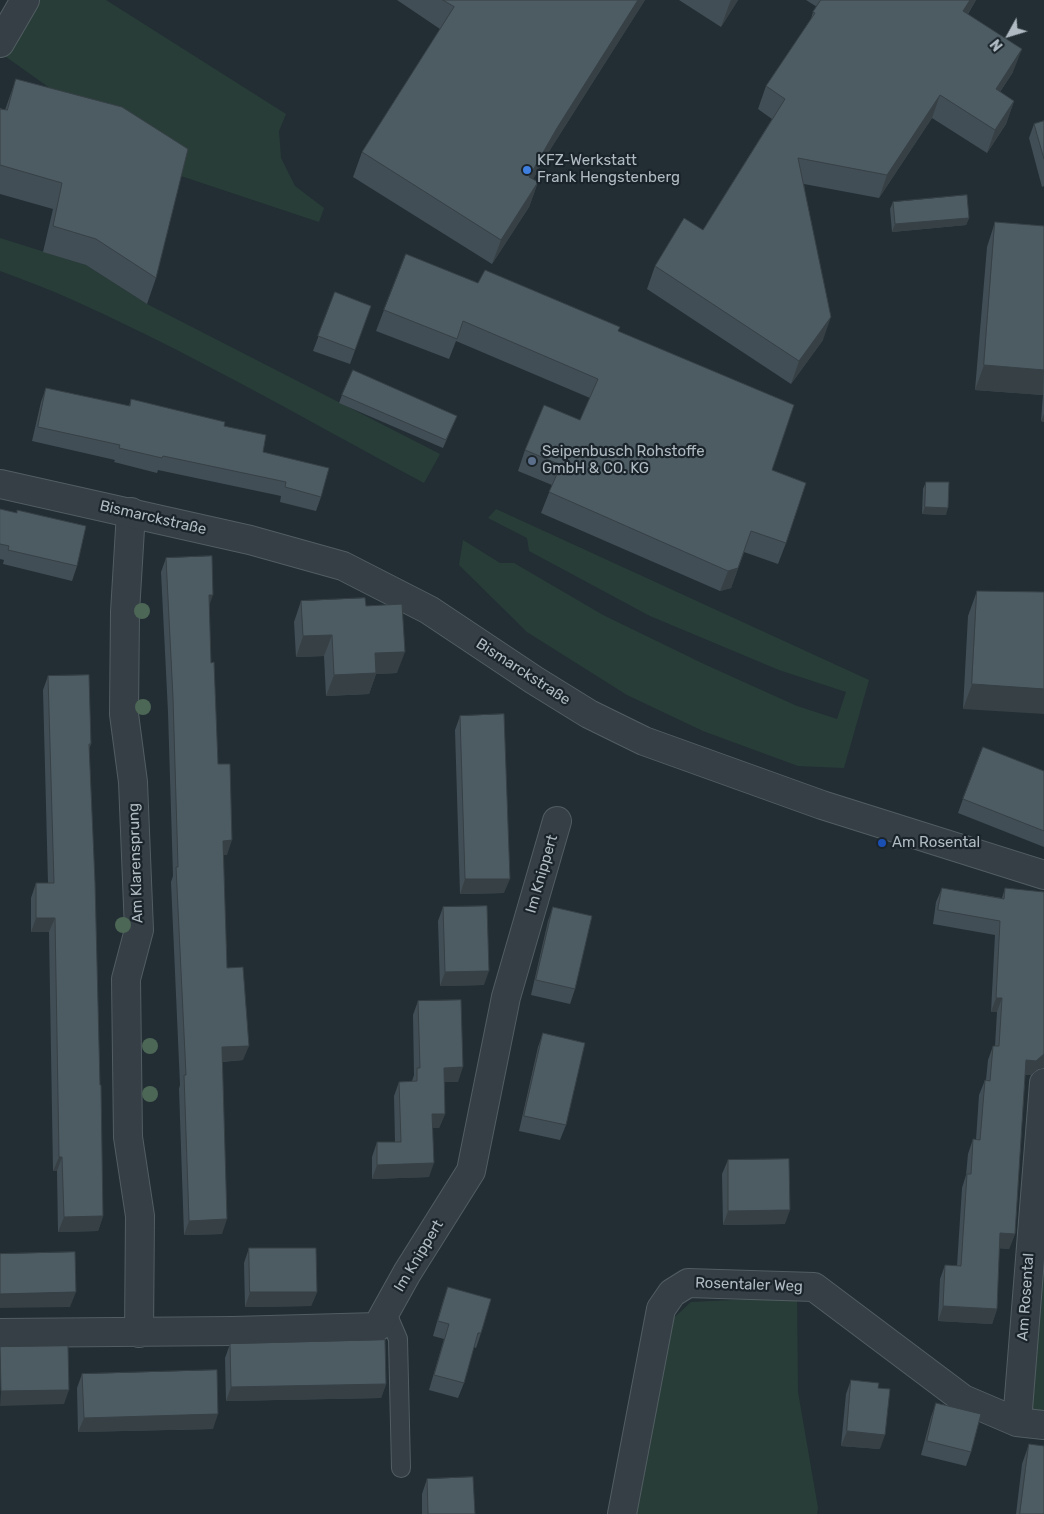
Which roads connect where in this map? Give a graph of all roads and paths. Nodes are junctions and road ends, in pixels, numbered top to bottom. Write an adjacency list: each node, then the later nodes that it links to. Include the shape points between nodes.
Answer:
1 (25, 0): 2 (street)
2 (0, 42)
3 (0, 484): 4 (street, Bismarckstraße)
4 (131, 512): 6 (street, Bismarckstraße, via 343,566 429,610 589,714 644,741 822,805); 9 (street, Am Klarensprung, via 125,612 124,714 133,782 139,930 126,980 128,1137 140,1216)
5 (557, 821): 8 (street, Im Knippert, via 506,997 471,1171)
6 (1044, 875)
7 (1044, 1083): 11 (street, Am Rosental)
8 (386, 1311): 9 (street, Im Knippert, via 377,1327); 13 (lane, via 398,1339)
9 (140, 1333): 10 (street, Im Knippert)
10 (0, 1334)
11 (1017, 1422): 12 (street, Rosentaler Weg); 14 (street, Rosentaler Weg, via 963,1399 814,1287 688,1283 672,1293 662,1309)
12 (1044, 1425)
13 (401, 1468)
14 (622, 1514)

